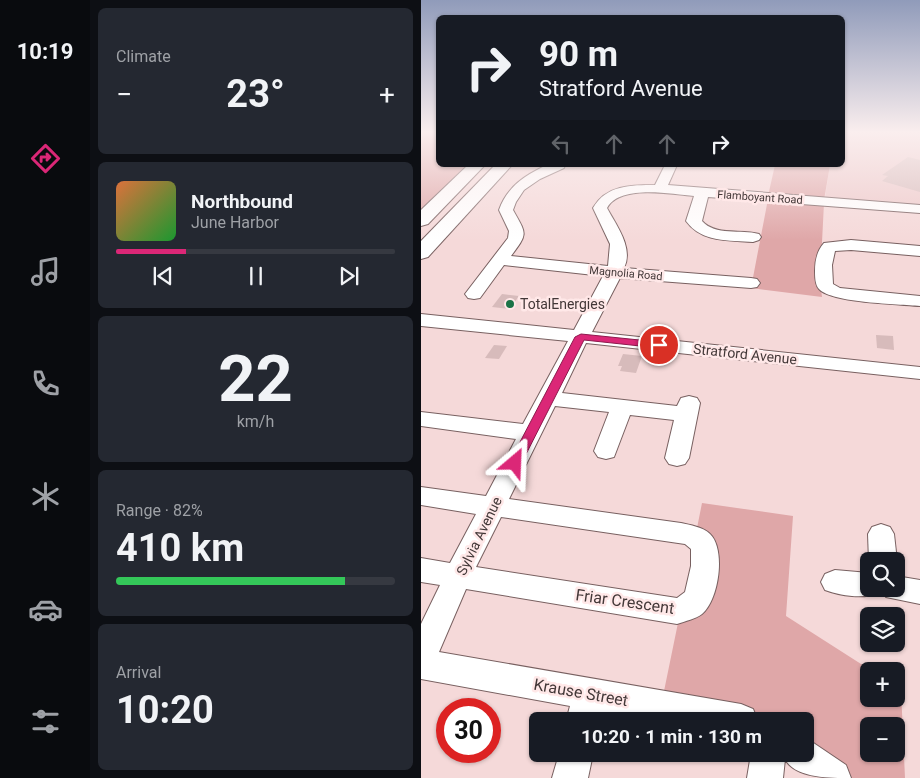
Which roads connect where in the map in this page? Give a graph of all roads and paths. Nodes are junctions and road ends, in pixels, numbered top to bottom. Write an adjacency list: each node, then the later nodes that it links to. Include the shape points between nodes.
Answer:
1 (475, 167): 8 (main road)
2 (502, 167): 11 (main road)
3 (554, 167): 12 (street, via 532,177 510,200 507,216 517,235)
4 (670, 167): 5 (street)
5 (660, 189): 6 (street, Flamboyant Road); 13 (street, Flamboyant Road, via 621,192 601,202 602,214 618,244)
6 (703, 192): 7 (street, Flamboyant Road); 9 (street, via 694,222 700,229)
7 (920, 209)
8 (421, 220)
9 (753, 236)
10 (920, 251): 16 (street, via 830,246 825,251 823,268 825,286 836,293)
11 (421, 253)
12 (501, 260): 13 (street, Magnolia Road); 15 (street)
13 (614, 272): 14 (street, Magnolia Road); 18 (street, Flamboyant Road)
14 (751, 283)
15 (474, 294)
16 (920, 301)
17 (421, 320): 18 (street, Stratford Avenue)
18 (581, 337): 19 (street, Stratford Avenue); 20 (street, Sylvia Avenue)
19 (920, 373)
20 (549, 398): 21 (street); 23 (street, Sylvia Avenue)
21 (622, 407): 24 (street); 25 (street, via 688,409)
22 (421, 419): 23 (street)
23 (530, 433): 27 (street, Sylvia Avenue)
24 (607, 451)
25 (677, 458)
26 (421, 496): 27 (street)
27 (493, 507): 31 (street, Sylvia Avenue); 31 (street, Friar Crescent, via 691,536 704,546 707,556 696,602 677,610)
28 (881, 534): 29 (street)
29 (882, 552)
30 (421, 570): 31 (street)
31 (459, 576): 36 (street, Sylvia Avenue)
32 (835, 582): 33 (street)
33 (860, 584)
34 (905, 590): 35 (street)
35 (920, 592)
36 (421, 657)
37 (421, 664): 38 (street, Krause Street)
38 (587, 708): 39 (street, Krause Street)
39 (634, 712)
40 (573, 762): 43 (street)
41 (767, 762): 44 (street)
42 (811, 762): 45 (street)
43 (570, 778)
44 (765, 778)
45 (833, 778)

